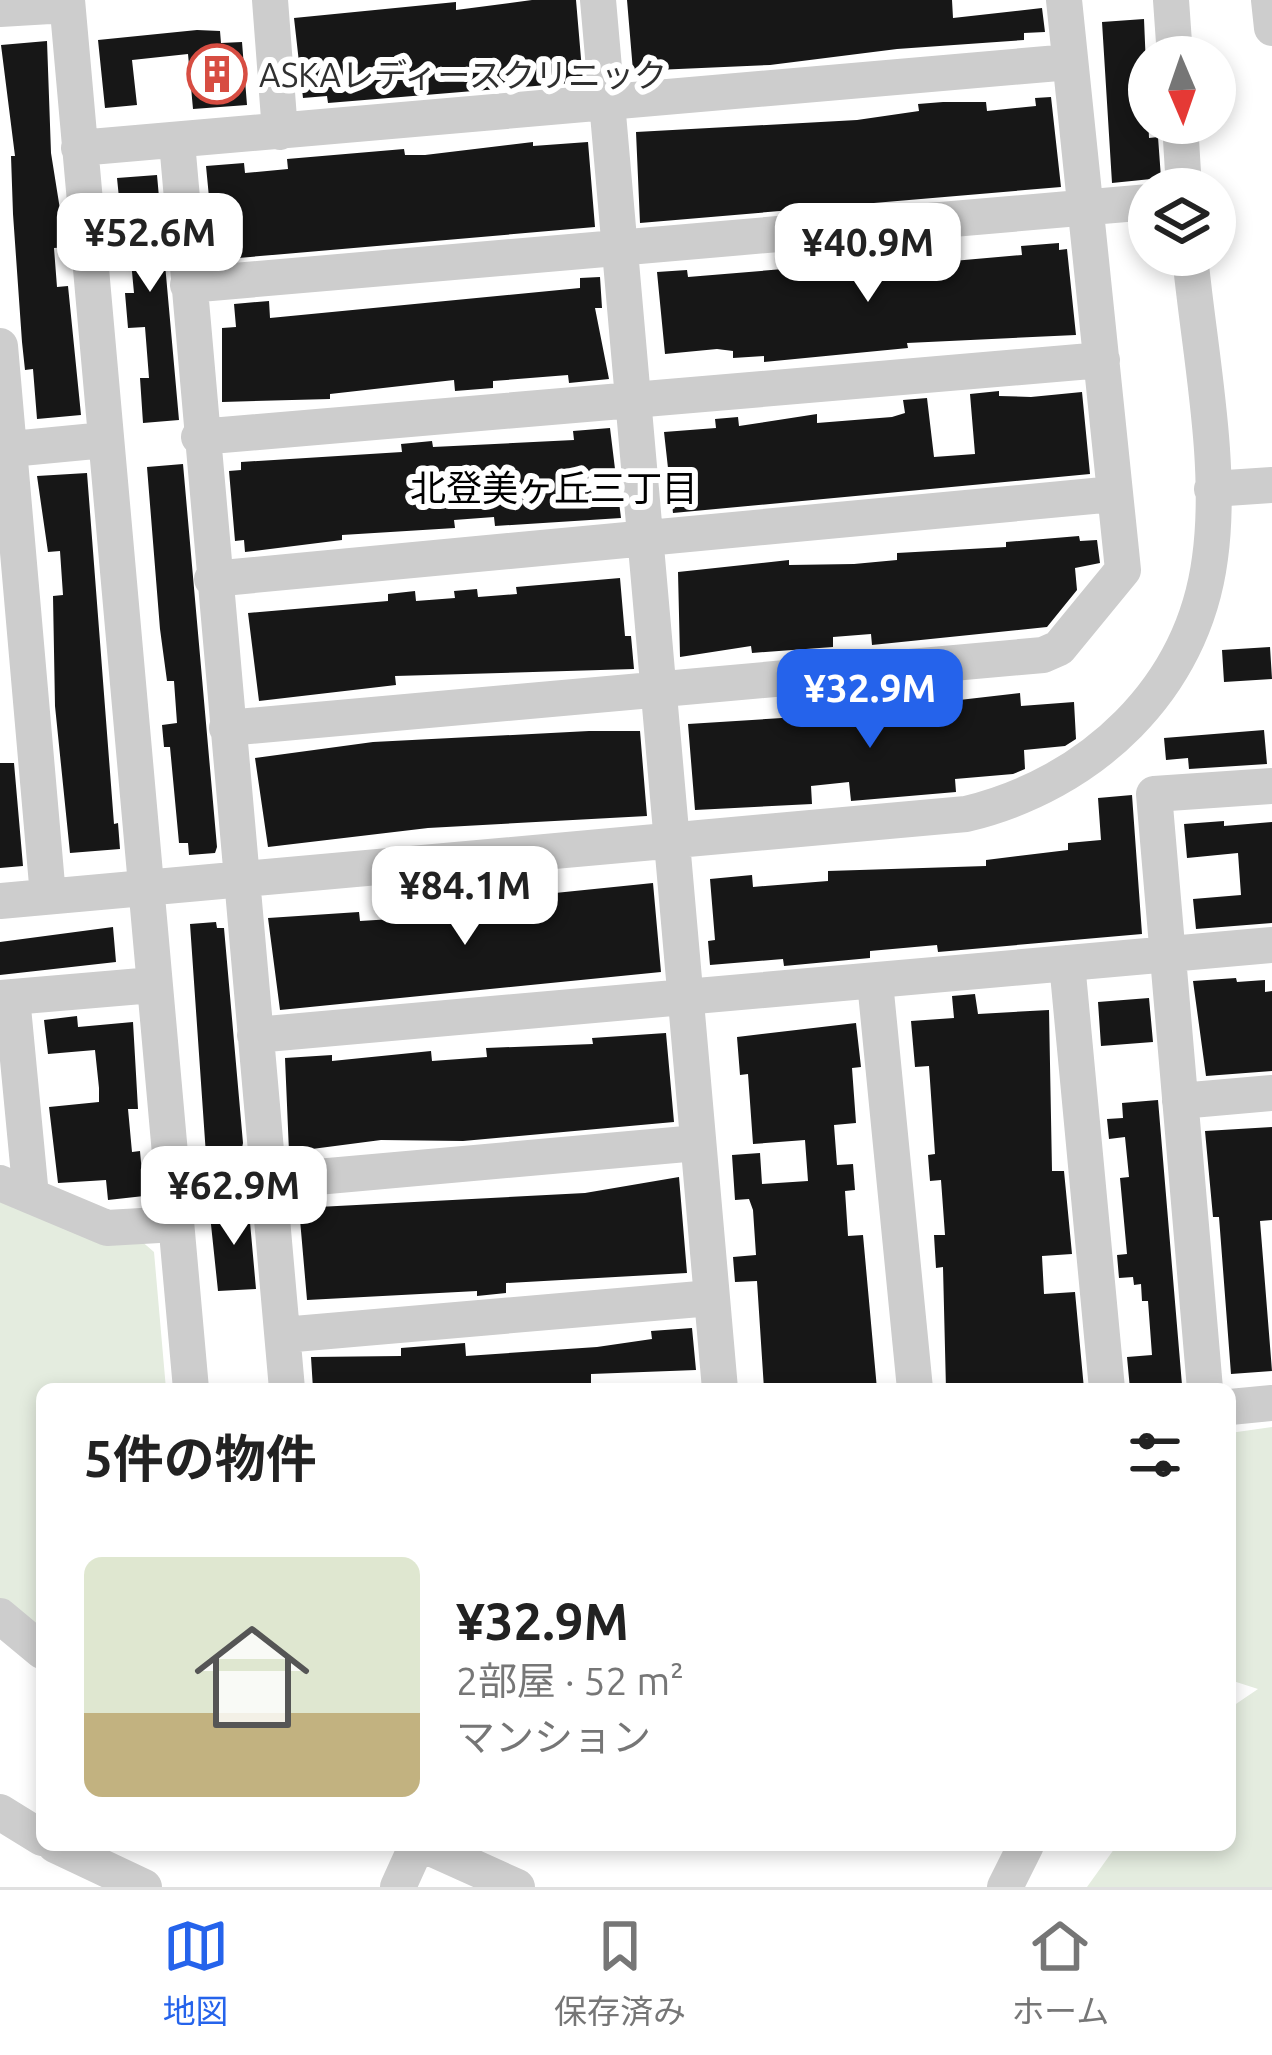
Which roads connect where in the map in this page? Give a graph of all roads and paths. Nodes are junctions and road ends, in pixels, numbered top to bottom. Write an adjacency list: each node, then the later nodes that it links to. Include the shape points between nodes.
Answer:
1 (270, 0): 12 (street)
2 (598, 0): 11 (street)
3 (1064, 0): 10 (street)
4 (1171, 0): 9 (street)
5 (1269, 0): 8 (street)
6 (67, 3): 7 (street); 14 (street)
7 (0, 9)
8 (1272, 28)
9 (1174, 36)
10 (1070, 62): 11 (street); 16 (street)
11 (608, 102): 12 (street); 17 (street)
12 (280, 132): 13 (street)
13 (177, 142): 14 (street); 19 (street)
14 (79, 148): 24 (street)
15 (1128, 203): 16 (street)
16 (1088, 204): 17 (street); 21 (street)
17 (619, 249): 19 (street); 22 (street)
18 (1192, 276): 27 (street)
19 (188, 285): 23 (street)
20 (0, 346): 25 (street)
21 (1102, 360): 22 (street); 28 (street)
22 (632, 397): 23 (street); 29 (street)
23 (200, 437): 30 (street)
24 (106, 440): 25 (street); 38 (street)
25 (5, 449): 31 (street)
26 (1272, 484): 27 (street)
27 (1212, 489): 36 (street, via 1210,560 1192,627 1159,689 1087,763 1029,795 966,814)
28 (1114, 494): 29 (street); 32 (street, via 1123,570 1059,648 1043,655)
29 (645, 540): 30 (street); 32 (street)
30 (212, 578): 33 (street)
31 (10, 594): 34 (street)
32 (658, 690): 33 (street); 36 (street)
33 (227, 728): 37 (street)
34 (17, 742): 39 (street)
35 (1272, 786): 42 (street, via 1154,794)
36 (672, 842): 37 (street); 47 (street)
37 (240, 879): 38 (street); 48 (street)
38 (145, 887): 39 (street); 45 (street)
39 (48, 896): 40 (street)
40 (0, 901)
41 (1272, 945): 42 (street)
42 (1166, 955): 43 (street); 50 (street)
43 (1067, 963): 44 (street); 61 (street)
44 (875, 982): 47 (street); 60 (street)
45 (153, 985): 46 (street); 54 (street)
46 (6, 998): 53 (street)
47 (686, 999): 48 (street); 51 (street)
48 (255, 1036): 52 (street)
49 (1272, 1093): 50 (street)
50 (1180, 1101): 62 (street)
51 (697, 1143): 52 (street); 55 (street)
52 (272, 1181): 56 (street)
53 (15, 1189): 54 (street, via 107,1228)
54 (176, 1225): 57 (street)
55 (711, 1298): 56 (street); 59 (street)
56 (283, 1335): 58 (street)
57 (189, 1383)
58 (287, 1383)
59 (719, 1383)
60 (914, 1383)
61 (1106, 1383)
62 (1204, 1383)
63 (1272, 1403): 64 (street)
64 (1236, 1406)
65 (0, 1616): 66 (street)
66 (36, 1646)
67 (0, 1812): 68 (street)
68 (36, 1834)
69 (70, 1851): 74 (street)
70 (417, 1851): 75 (street)
71 (442, 1851): 73 (street)
72 (1023, 1851): 76 (street)
73 (506, 1869)
74 (124, 1873)
75 (398, 1887)
76 (1005, 1887)

